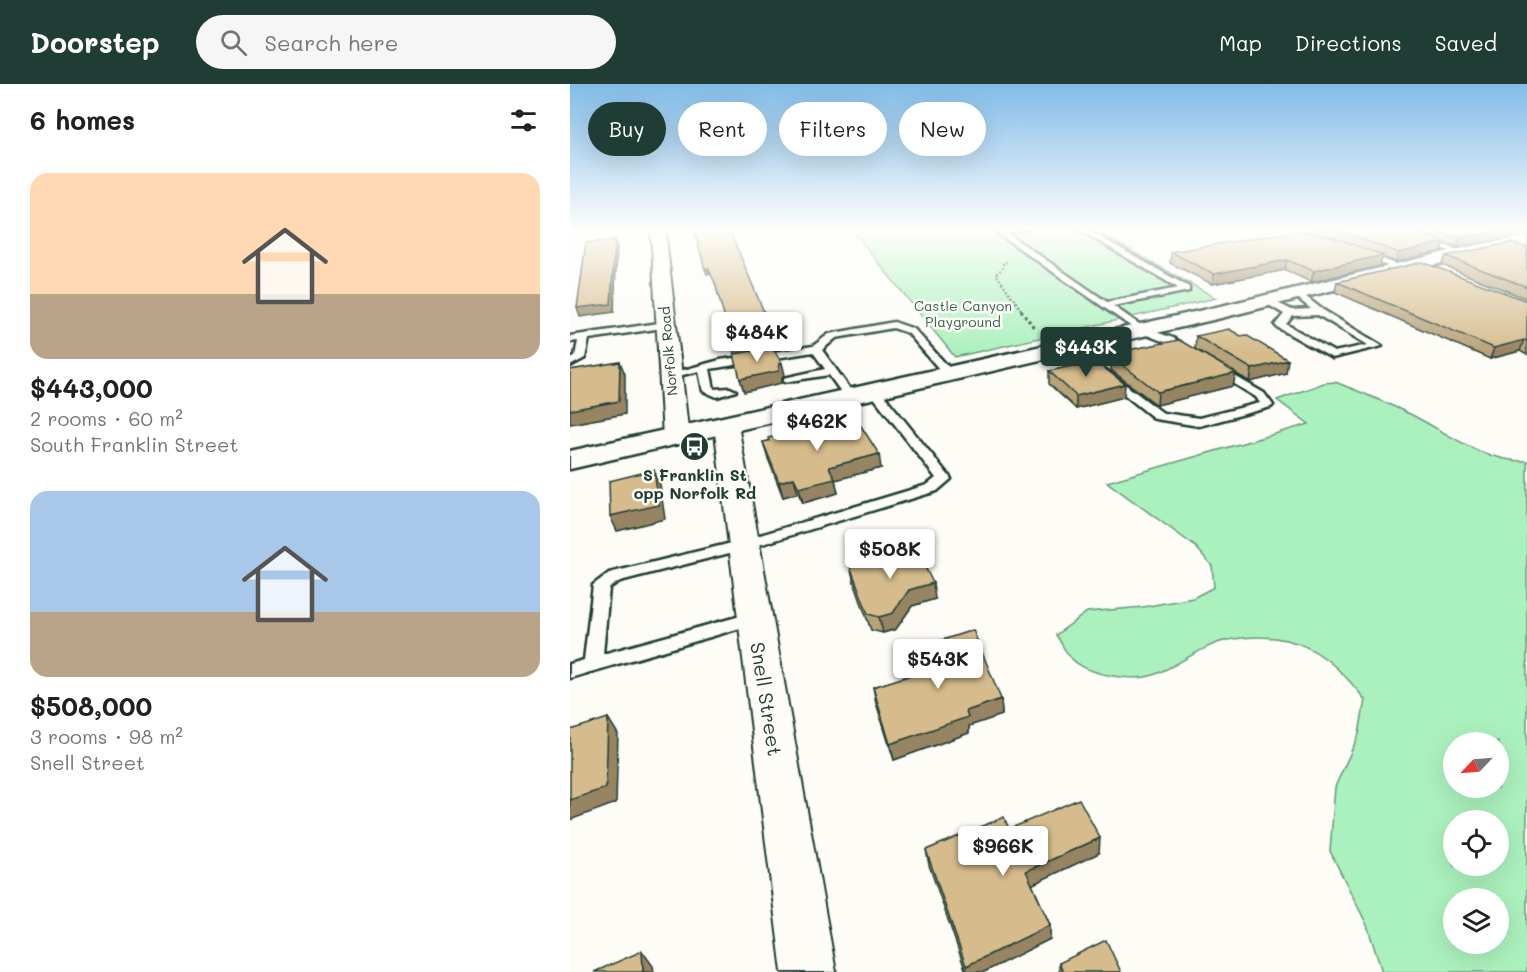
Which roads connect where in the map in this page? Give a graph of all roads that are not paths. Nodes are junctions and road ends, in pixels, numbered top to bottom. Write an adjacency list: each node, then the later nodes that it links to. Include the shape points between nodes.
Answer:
1 (661, 270): 10 (street, Norfolk Road)
2 (1055, 270): 8 (lane)
3 (1154, 270): 8 (lane, via 1186,289)
4 (1397, 270): 7 (main road)
5 (1428, 270): 6 (street)
6 (1452, 277)
7 (1294, 303): 9 (lane); 9 (lane); 9 (lane, via 1280,325 1332,356 1377,346); 11 (main road, via 1266,301)
8 (1105, 305): 11 (lane)
9 (1320, 312)
10 (666, 325): 12 (lane); 20 (street, Norfolk Road)
11 (1142, 330): 14 (main road); 14 (lane, via 1169,340 1260,395 1268,405 1199,422 1159,416)
12 (584, 337): 13 (lane); 16 (lane, via 580,358)
13 (570, 339)
14 (1070, 346): 19 (main road)
15 (816, 349): 17 (lane); 18 (lane); 19 (lane, via 833,336 894,325 911,331)
16 (570, 363)
17 (704, 367): 20 (lane); 24 (lane, via 709,391 717,394)
18 (832, 371): 21 (lane); 23 (lane)
19 (950, 374): 22 (main road)
20 (670, 375): 25 (street, Norfolk Road)
21 (788, 380)
22 (875, 391): 23 (main road); 27 (lane, via 944,479 932,488)
23 (850, 397): 24 (main road)
24 (728, 408): 25 (main road); 27 (street, Snell Street)
25 (676, 437): 26 (main road)
26 (570, 460)
27 (744, 545): 28 (street, Snell Street); 29 (lane, via 615,577 601,585)
28 (755, 618): 29 (lane); 31 (street, Snell Street)
29 (593, 665): 30 (lane)
30 (570, 671)
31 (809, 972)

